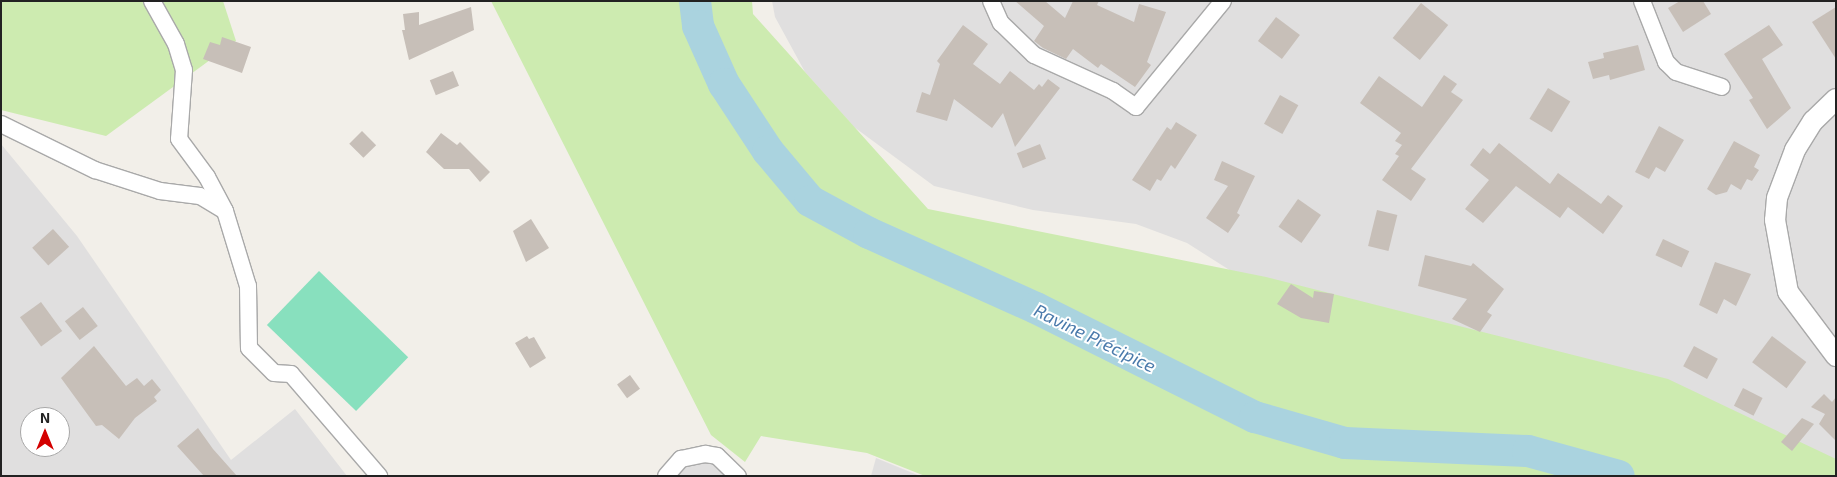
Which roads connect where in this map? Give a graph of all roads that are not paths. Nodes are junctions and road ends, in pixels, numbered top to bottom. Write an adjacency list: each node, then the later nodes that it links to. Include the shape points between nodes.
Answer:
1 (152, 1): 8 (street, via 176,44 184,70 179,139 207,178)
2 (991, 1): 3 (street, via 1001,23 1034,56 1113,92 1136,107)
3 (1223, 1)
4 (1642, 1): 5 (street, via 1666,62 1676,72)
5 (1722, 87)
6 (1836, 99): 9 (street, via 1813,121 1795,150 1782,182 1776,220 1788,292)
7 (1, 124): 8 (street, via 95,170 160,191 200,196)
8 (225, 211): 10 (street, via 248,286 249,348 274,373 290,374)
9 (1836, 356)
10 (379, 476)
11 (666, 476): 12 (street, via 681,459 705,454 718,456)
12 (738, 476)

